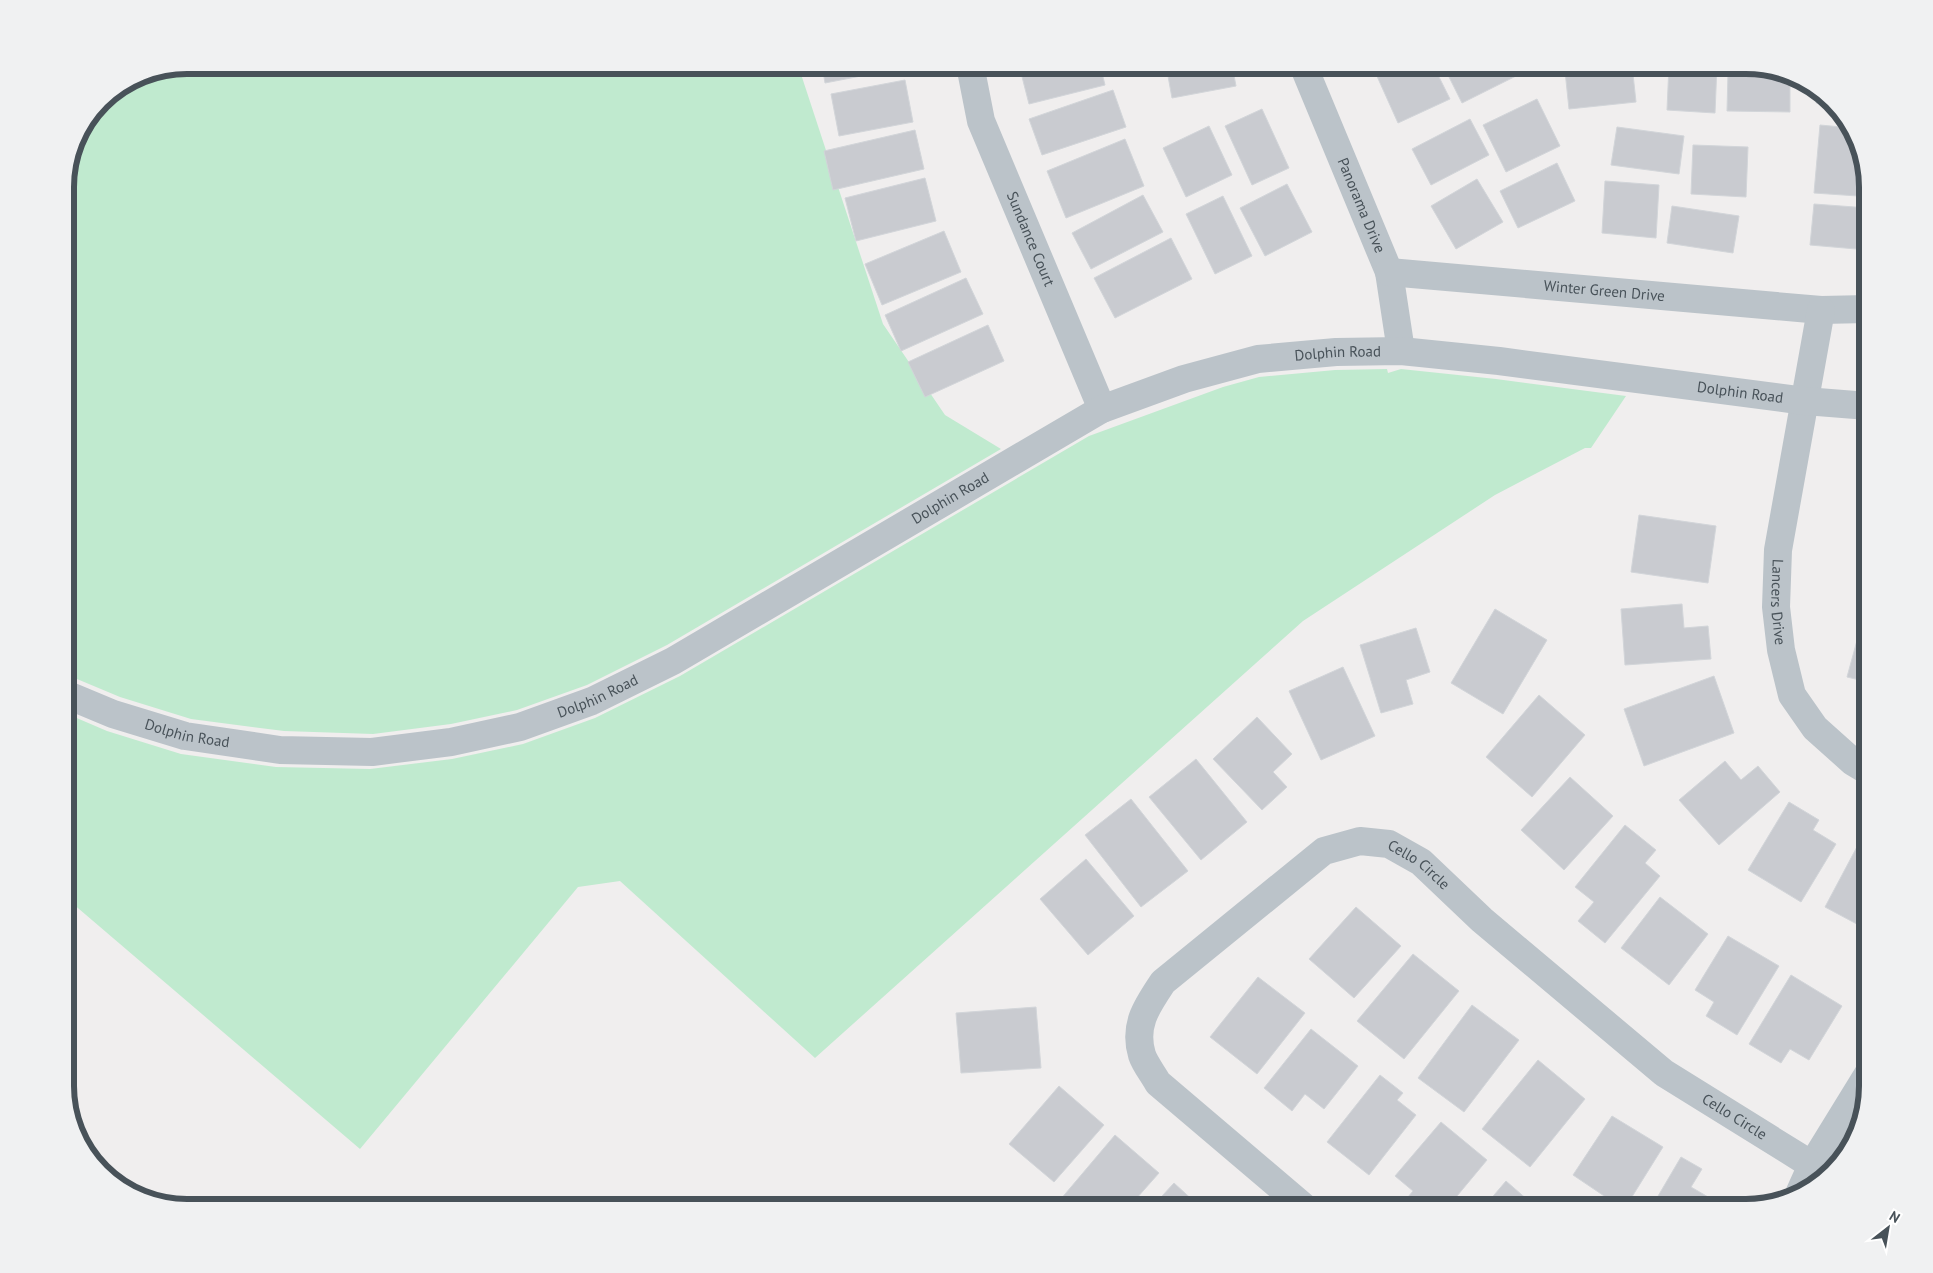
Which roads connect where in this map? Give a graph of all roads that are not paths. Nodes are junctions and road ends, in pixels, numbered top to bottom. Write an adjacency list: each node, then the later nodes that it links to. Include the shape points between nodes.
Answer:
1 (972, 74): 9 (street, Sundance Court, via 981,121)
2 (1307, 74): 3 (street, Panorama Drive)
3 (1389, 272): 4 (street, Winter Green Drive); 6 (street, Panorama Drive)
4 (1821, 310): 5 (street, Winter Green Drive); 7 (street)
5 (1859, 310)
6 (1401, 351): 7 (street, Dolphin Road); 9 (street, Dolphin Road, via 1336,352 1258,359 1184,379)
7 (1805, 401): 8 (street, Dolphin Road); 11 (street, Lancers Drive, via 1778,550 1776,607 1781,650 1792,695 1815,728)
8 (1859, 405)
9 (1102, 408): 10 (street, Dolphin Road, via 673,661 592,701 520,727 451,742 372,752 280,750 185,736 112,714)
10 (74, 698)
11 (1859, 766)
12 (1859, 1089): 13 (street)
13 (1812, 1165): 14 (street); 15 (street, Cello Circle, via 1664,1072 1482,920 1421,862 1389,844 1360,841 1324,850 1163,982 1144,1010 1139,1035 1142,1056 1158,1082)
14 (1804, 1183)
15 (1294, 1199)

